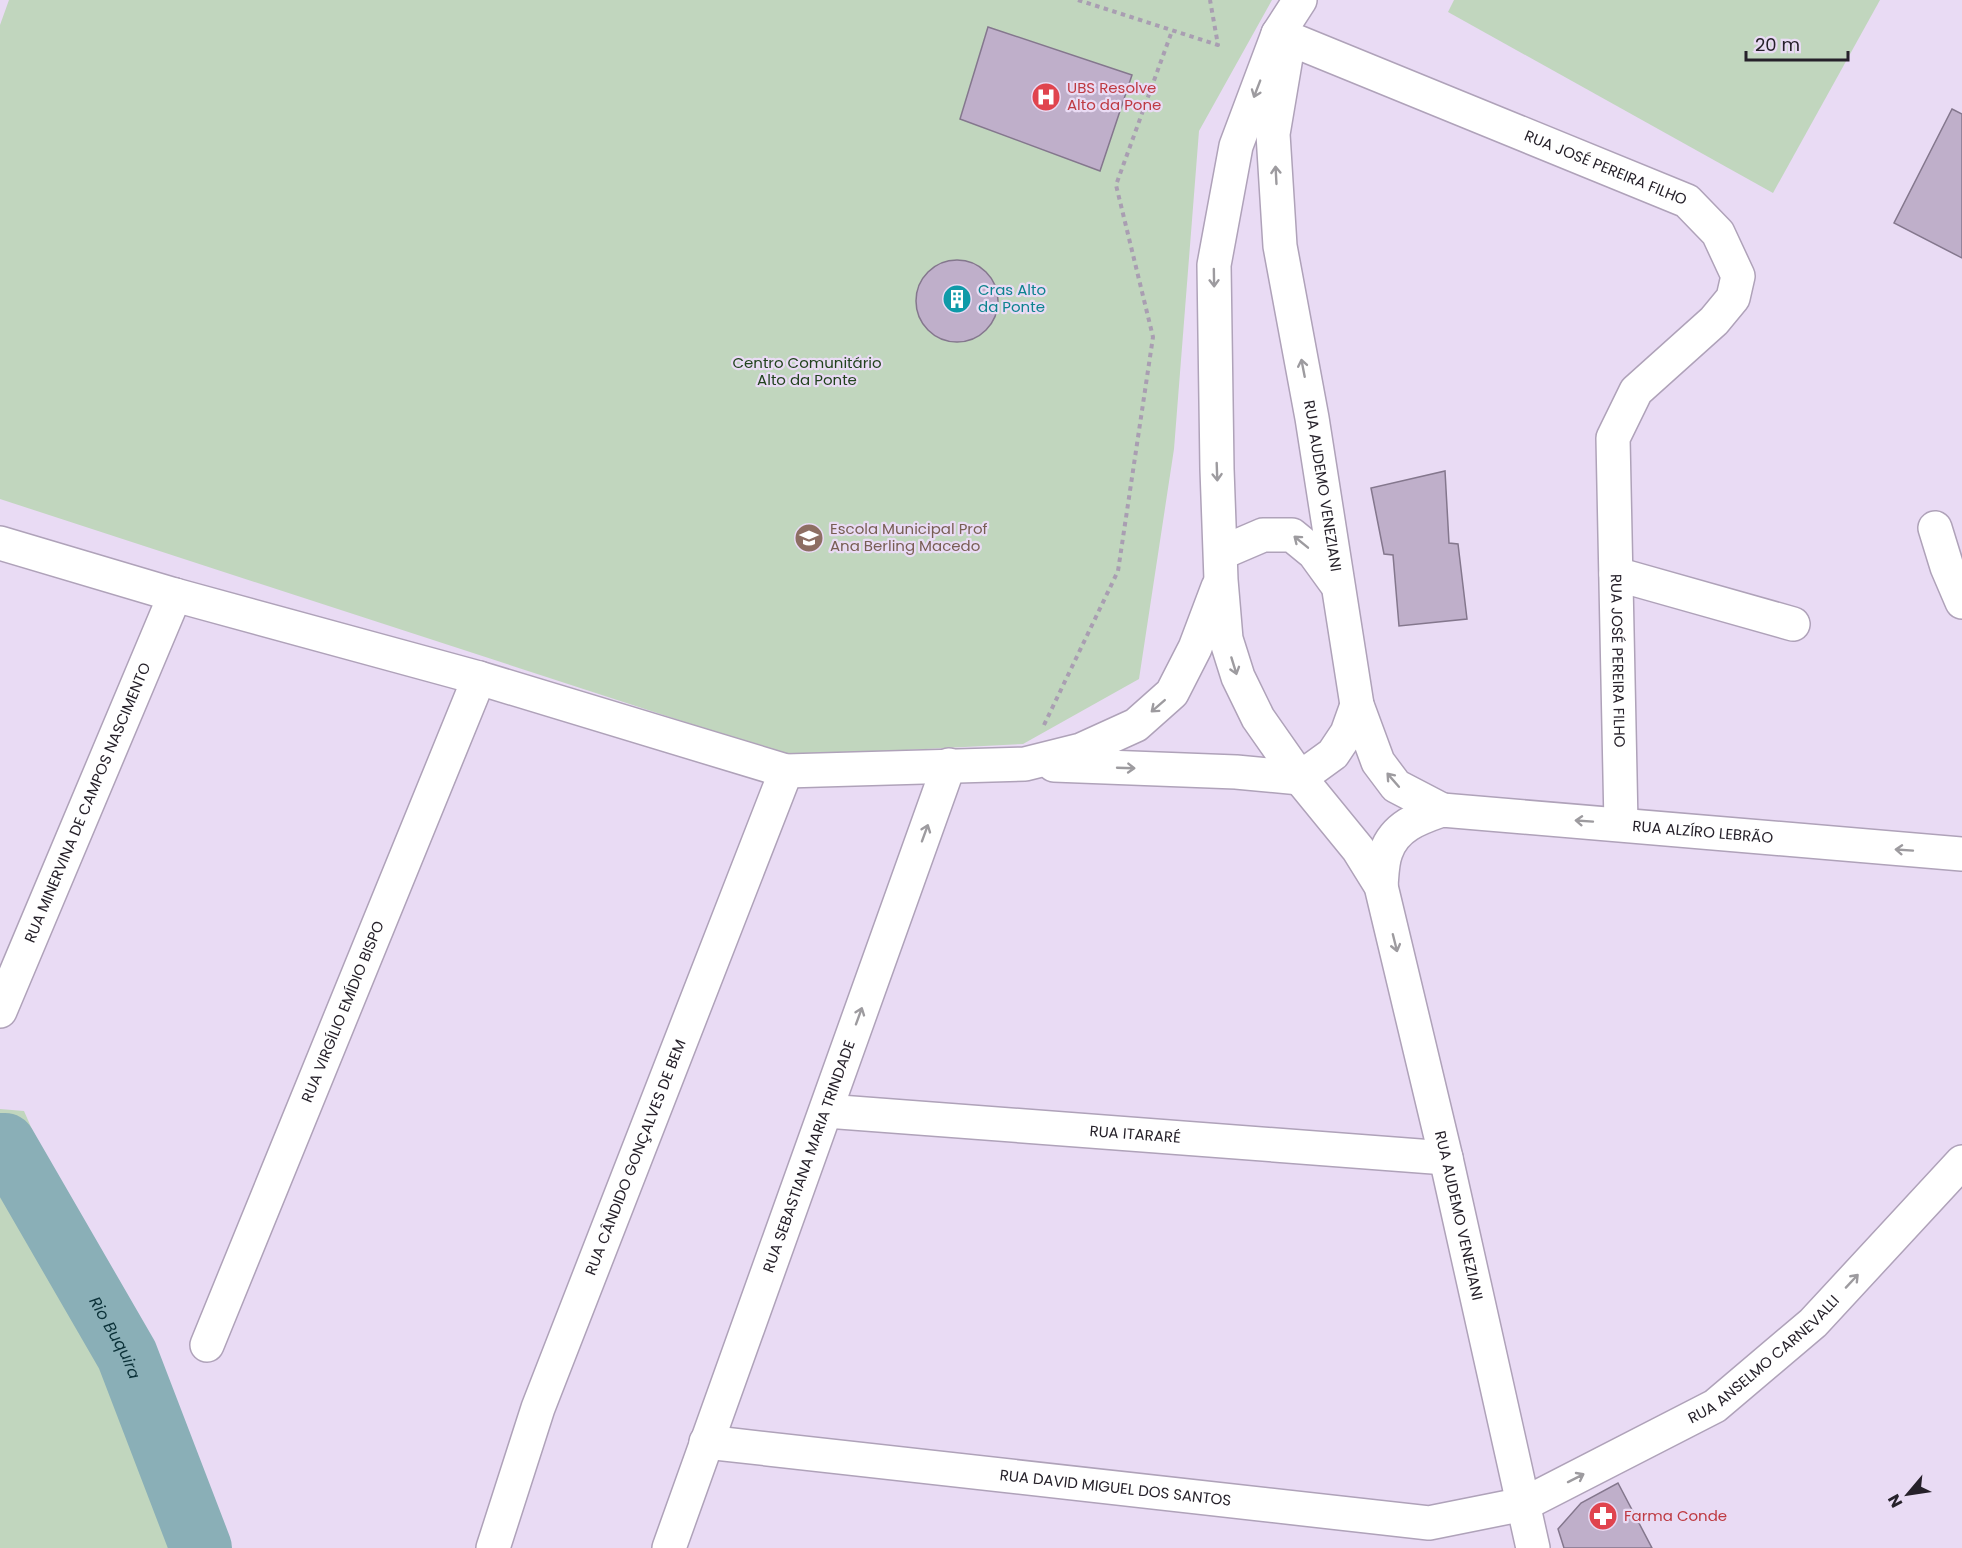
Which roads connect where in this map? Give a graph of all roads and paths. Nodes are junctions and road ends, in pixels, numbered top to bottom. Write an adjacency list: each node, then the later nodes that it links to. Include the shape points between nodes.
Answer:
1 (1078, 0): 4 (path)
2 (1210, 0): 4 (path, via 1218,45)
3 (1289, 22): 7 (street, RUA AUDEMO VENEZIANI, one-way to 7, via 1236,146 1214,265); 8 (street, RUA JOSÉ PEREIRA FILHO, via 1687,201 1718,232 1738,276 1732,298 1714,321 1636,391 1613,438); 9 (street, RUA AUDEMO VENEZIANI, one-way to 3, via 1280,246 1274,134)
4 (1172, 30): 15 (path, via 1116,185 1153,337 1118,572)
5 (1935, 528): 11 (street)
6 (0, 543): 10 (street)
7 (1221, 566): 9 (street, one-way to 7, via 1314,552 1292,535 1263,535); 15 (street, one-way to 15, via 1195,648 1172,693 1136,725 1081,750); 18 (street, RUA AUDEMO VENEZIANI, one-way to 18, via 1226,639 1238,677 1258,718)
8 (1616, 574): 12 (street); 20 (street, RUA JOSÉ PEREIRA FILHO)
9 (1338, 586): 14 (street, RUA AUDEMO VENEZIANI)
10 (175, 595): 13 (street); 23 (street, RUA MINERVINA DE CAMPOS NASCIMENTO)
11 (1962, 602)
12 (1793, 624)
13 (479, 678): 17 (street); 27 (street, RUA VIRGÍLIO EMÍDIO BISPO)
14 (1357, 705): 18 (street, via 1347,733 1333,754); 19 (street, RUA AUDEMO VENEZIANI, one-way to 14, via 1396,786 1378,762)
15 (1025, 764): 16 (street); 18 (street, one-way to 18)
16 (949, 765): 17 (street); 24 (street, RUA SEBASTIANA MARIA TRINDADE, one-way to 16)
17 (786, 771): 30 (street, RUA CÂNDIDO GONÇALVES DE BEM, via 538,1408)
18 (1300, 778): 22 (street, RUA AUDEMO VENEZIANI, via 1358,849)
19 (1442, 810): 20 (street, RUA ALZÍRO LEBRÃO, one-way to 19); 22 (street, RUA AUDEMO VENEZIANI, via 1415,819 1396,833 1386,852)
20 (1621, 824): 21 (street, RUA ALZÍRO LEBRÃO, one-way to 20)
21 (1962, 854)
22 (1381, 886): 25 (street, RUA AUDEMO VENEZIANI, one-way to 25)
23 (0, 1011)
24 (826, 1111): 25 (street, RUA ITARARÉ); 28 (street, RUA SEBASTIANA MARIA TRINDADE)
25 (1446, 1158): 29 (street, RUA AUDEMO VENEZIANI)
26 (1962, 1162): 29 (street, RUA ANSELMO CARNEVALLI, one-way to 26, via 1715,1406 1813,1323)
27 (207, 1345)
28 (706, 1442): 29 (street, RUA DAVID MIGUEL DOS SANTOS, via 1429,1523); 31 (street, RUA SEBASTIANA MARIA TRINDADE)
29 (1524, 1504): 32 (street, RUA AUDEMO VENEZIANI)
30 (493, 1548)
31 (669, 1548)
32 (1533, 1548)

